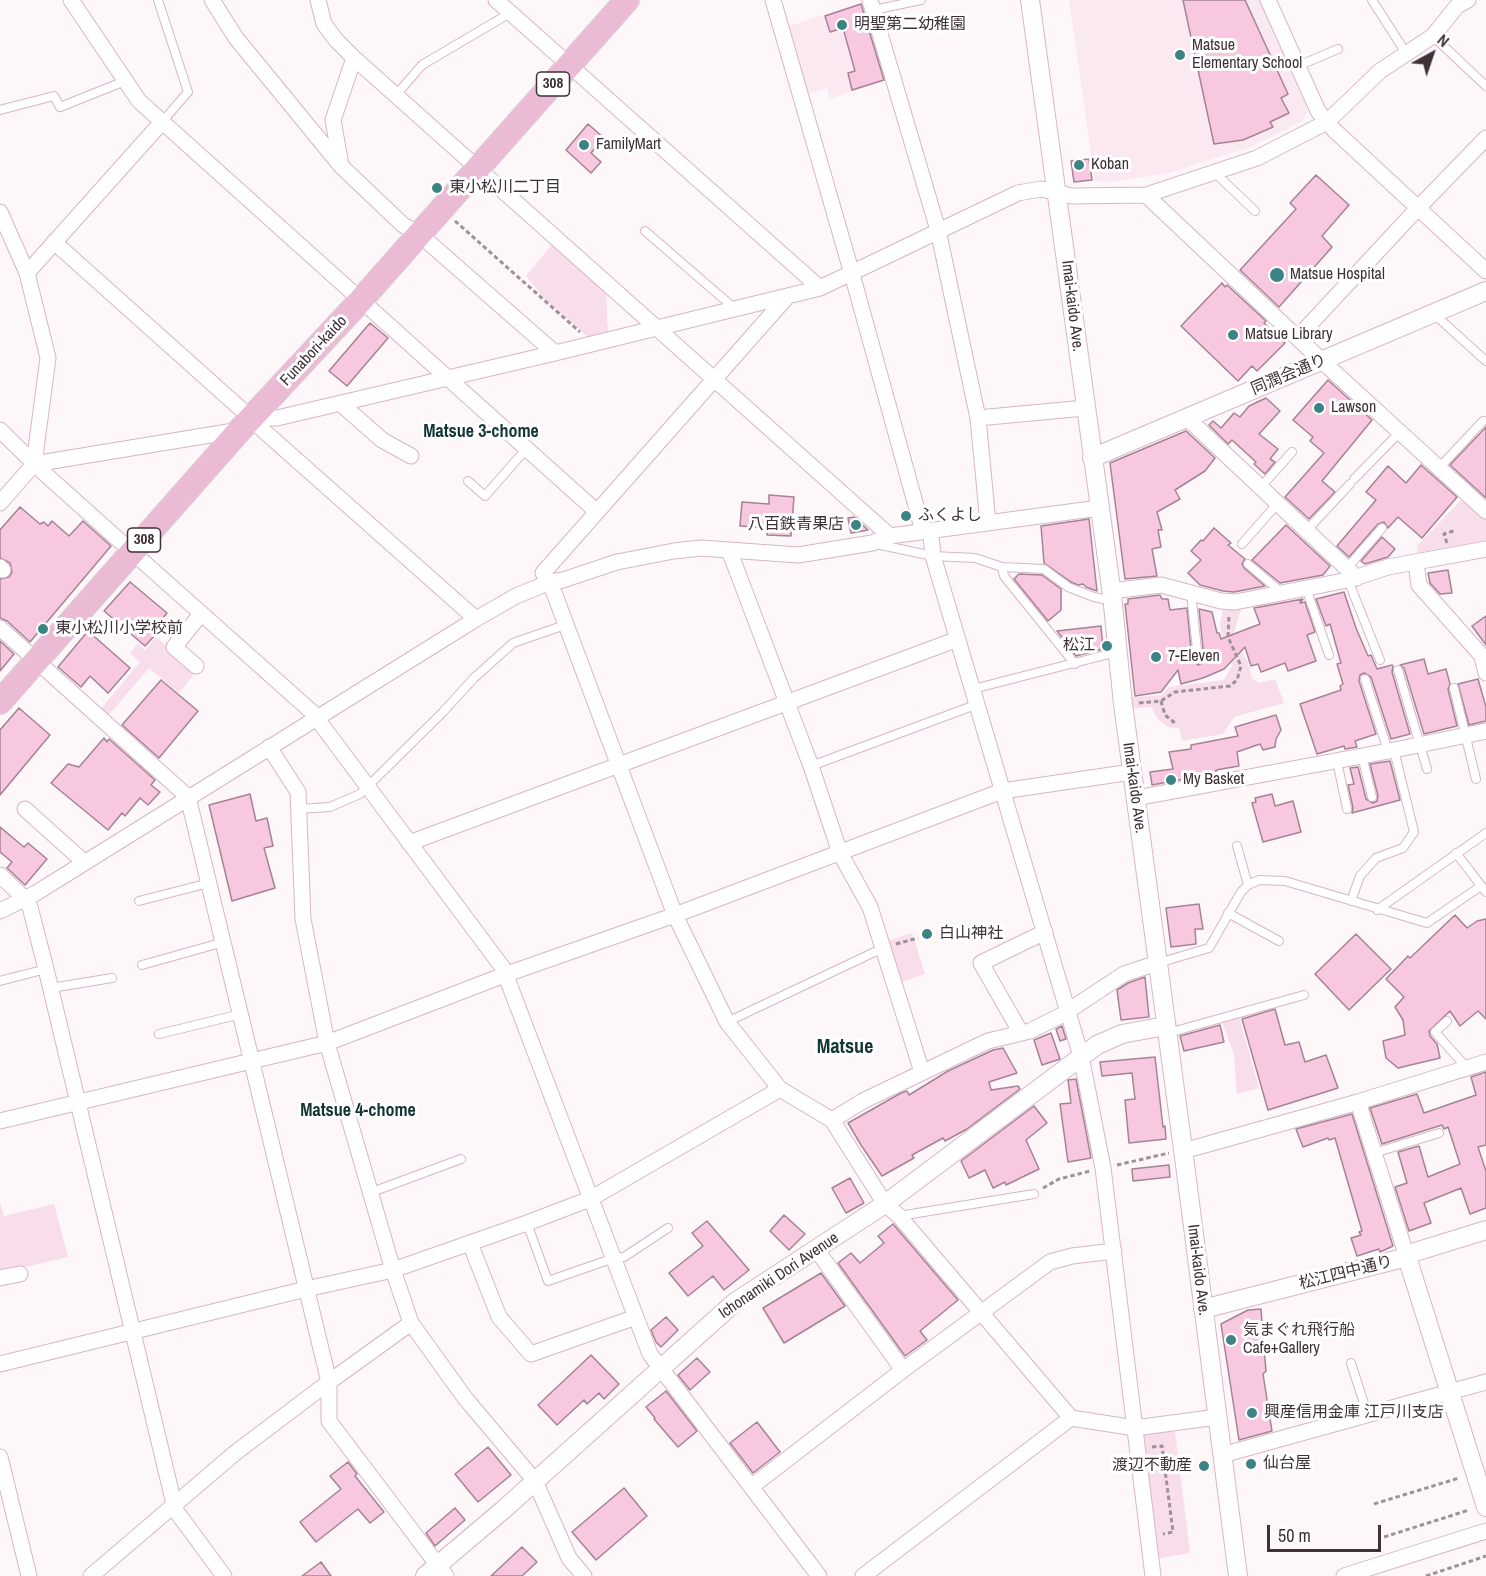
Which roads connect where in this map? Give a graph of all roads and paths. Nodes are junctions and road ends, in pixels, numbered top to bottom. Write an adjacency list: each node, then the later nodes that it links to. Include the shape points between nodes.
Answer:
1 (71, 0): 21 (street)
2 (158, 0): 25 (lane, via 188,92)
3 (212, 0): 28 (street, via 236,38)
4 (318, 0): 18 (street, via 324,24)
5 (496, 0): 14 (street)
6 (627, 0): 19 (main road, Funabori-kaido / 308)
7 (773, 0): 44 (street)
8 (921, 0): 13 (lane)
9 (1030, 0): 31 (street, Imai-kaido Ave.)
10 (1268, 0): 20 (street)
11 (1372, 0): 17 (lane)
12 (1458, 2): 15 (street)
13 (872, 5): 37 (street)
14 (510, 13): 19 (street); 23 (lane, via 422,65)
15 (1432, 36): 17 (street); 22 (lane)
16 (1338, 49): 20 (lane)
17 (1406, 53): 26 (street, via 1380,71)
18 (354, 58): 23 (street); 28 (street, via 333,120)
19 (569, 66): 29 (main road, Funabori-kaido / 308); 45 (street)
20 (1298, 66): 26 (street)
21 (125, 81): 24 (lane, via 60,107 54,96); 25 (street, via 139,101)
22 (1486, 86)
23 (396, 95): 29 (street)
24 (0, 110)
25 (162, 122): 41 (street); 48 (street)
26 (1327, 122): 30 (street, via 1257,158); 33 (street)
27 (1486, 138): 33 (street)
28 (341, 166): 39 (street, via 403,225)
29 (478, 167): 34 (main road, Funabori-kaido / 308); 51 (street)
30 (1214, 172): 32 (street); 35 (lane)
31 (1057, 193): 32 (street); 37 (street, via 1041,189 1018,193); 60 (street, Imai-kaido Ave.)
32 (1146, 195): 52 (street)
33 (1418, 208): 42 (street); 52 (street)
34 (440, 209): 39 (main road, Funabori-kaido / 308); 53 (path)
35 (1255, 211)
36 (0, 212): 40 (street)
37 (938, 230): 44 (street); 61 (street)
38 (645, 231): 49 (lane)
39 (419, 234): 48 (main road, Funabori-kaido / 308); 54 (street)
40 (6, 236): 43 (street)
41 (54, 242): 43 (street); 64 (street)
42 (1486, 271)
43 (27, 273): 71 (street, via 48,358)
44 (852, 274): 45 (street); 82 (street, via 921,524)
45 (820, 288): 47 (street)
46 (1486, 291): 50 (street, 同潤会通り)
47 (786, 298): 49 (street); 58 (street)
48 (361, 300): 57 (street); 64 (main road, Funabori-kaido / 308)
49 (734, 308): 51 (street)
50 (1434, 314): 55 (street, 同潤会通り); 56 (lane)
51 (657, 327): 53 (street); 58 (street)
52 (1298, 337): 55 (street)
53 (593, 343): 54 (street)
54 (555, 353): 57 (street)
55 (1322, 361): 62 (street, 同潤会通り); 66 (street)
56 (1486, 361)
57 (448, 377): 59 (street); 67 (street)
58 (714, 379): 78 (street); 84 (street)
59 (340, 403): 64 (street); 69 (street, via 382,440)
60 (1085, 408): 61 (street); 70 (street, Imai-kaido Ave.)
61 (978, 418): 80 (street)
62 (1187, 418): 70 (street, 同潤会通り); 74 (street)
63 (1483, 421): 72 (lane)
64 (246, 424): 71 (street); 89 (main road, Funabori-kaido / 308); 102 (street, via 265,432)
65 (0, 430): 71 (street)
66 (1400, 432): 72 (street); 83 (lane)
67 (528, 448): 73 (lane, via 485,496); 78 (street)
68 (1292, 452): 74 (lane)
69 (411, 456)
70 (1092, 458): 77 (street, Imai-kaido Ave.)
71 (34, 464): 75 (street); 89 (street)
72 (1439, 468): 79 (street)
73 (468, 481)
74 (1260, 488): 76 (street)
75 (0, 503)
76 (1277, 504): 83 (street); 86 (lane)
77 (1099, 508): 80 (street); 99 (street, Imai-kaido Ave.)
78 (596, 511): 95 (street, via 543,573)
79 (1486, 511)
80 (988, 523): 82 (street)
81 (1382, 528): 94 (lane)
82 (927, 531): 84 (street); 90 (street)
83 (1306, 531): 94 (street)
84 (890, 536): 85 (street)
85 (872, 543): 88 (street, via 798,555); 90 (lane)
86 (1242, 544)
87 (1486, 549): 91 (street)
88 (729, 550): 95 (street, via 674,551 616,562); 121 (street)
89 (132, 553): 101 (street); 111 (main road, Funabori-kaido / 308)
90 (933, 556): 93 (lane, via 975,558); 105 (street)
91 (1416, 563): 94 (street); 107 (street, via 1419,585)
92 (1248, 564): 98 (lane)
93 (1002, 567): 99 (lane, via 1044,569 1068,587 1104,599); 112 (lane, via 1004,576)
94 (1350, 576): 96 (street); 110 (lane)
95 (550, 582): 102 (street); 103 (street)
96 (1306, 588): 98 (street); 108 (lane)
97 (1191, 592): 99 (street, via 1161,585 1119,590); 100 (street); 109 (lane)
98 (1282, 592): 100 (street)
99 (1112, 595): 106 (street, Imai-kaido Ave.)
100 (1232, 602): 119 (path, via 1228,637 1241,666 1237,680 1230,686 1175,692)
101 (201, 614): 113 (street, via 174,647); 124 (street)
102 (476, 619): 124 (street)
103 (565, 625): 134 (street); 138 (lane, via 513,643)
104 (0, 628): 111 (street)
105 (958, 639): 118 (street); 121 (street)
106 (1117, 652): 112 (lane); 123 (street, Imai-kaido Ave.)
107 (1483, 653): 115 (street)
108 (1329, 655)
109 (1198, 659)
110 (1380, 660)
111 (36, 661): 120 (main road, Funabori-kaido / 308); 140 (street)
112 (1075, 664): 118 (lane)
113 (196, 666)
114 (1398, 670): 128 (lane)
115 (1486, 673)
116 (1365, 679): 130 (lane)
117 (1454, 688): 127 (lane)
118 (973, 689): 122 (street)
119 (1161, 701): 123 (path); 125 (path, via 1165,715)
120 (0, 702)
121 (787, 703): 133 (street); 134 (street)
122 (978, 704): 133 (lane); 139 (street)
123 (1123, 704): 136 (street, Imai-kaido Ave.)
124 (317, 718): 129 (street); 138 (street)
125 (1175, 723)
126 (1486, 731): 127 (street)
127 (1465, 735): 128 (street); 137 (lane)
128 (1421, 745): 130 (street); 135 (lane)
129 (269, 747): 140 (street); 145 (street, via 298,792)
130 (1391, 751): 131 (street); 158 (lane, via 1414,831 1403,848 1376,858 1360,876)
131 (1362, 756): 132 (street); 141 (lane)
132 (1337, 761): 142 (street); 143 (lane)
133 (811, 766): 149 (street)
134 (618, 767): 147 (street); 162 (street)
135 (1427, 769)
136 (1132, 772): 139 (street); 142 (street, Imai-kaido Ave.)
137 (1476, 779)
138 (367, 787): 145 (lane, via 330,807); 147 (street)
139 (1002, 791): 149 (street); 163 (street)
140 (188, 797): 151 (street); 153 (street)
141 (1372, 797)
142 (1136, 798): 168 (street, Imai-kaido Ave.)
143 (1347, 808)
144 (25, 809): 151 (street)
145 (299, 809): 183 (street, via 303,919)
146 (1486, 833): 150 (lane)
147 (409, 843): 171 (street)
148 (1237, 846): 154 (lane)
149 (840, 853): 162 (street); 167 (street, via 870,907)
150 (1456, 853): 155 (lane); 159 (lane)
151 (84, 862): 156 (street)
152 (0, 875): 156 (street)
153 (209, 883): 157 (lane); 165 (street)
154 (1248, 885): 158 (lane, via 1258,880 1286,881); 161 (lane)
155 (1484, 889): 159 (lane, via 1427,923)
156 (25, 899): 160 (street); 170 (street)
157 (138, 901)
158 (1351, 902): 159 (lane)
159 (1377, 910)
160 (0, 911)
161 (1228, 913): 166 (lane); 168 (lane, via 1209,948)
162 (675, 915): 171 (street); 179 (street)
163 (1045, 932): 176 (street); 181 (street, via 981,963)
164 (918, 938): 167 (path)
165 (224, 942): 169 (lane); 177 (street)
166 (1280, 942)
167 (883, 948): 179 (lane); 188 (street)
168 (1157, 963): 176 (street, via 1124,974); 180 (street, Imai-kaido Ave.)
169 (142, 965)
170 (46, 969): 173 (lane); 174 (street)
171 (507, 974): 183 (street); 200 (street)
172 (112, 978): 174 (lane)
173 (0, 981)
174 (51, 988): 190 (street)
175 (1304, 995): 180 (lane)
176 (1068, 1009): 181 (street); 184 (street)
177 (241, 1014): 182 (lane); 185 (street)
178 (1447, 1021): 187 (lane, via 1435,1032)
179 (727, 1022): 189 (street)
180 (1166, 1030): 184 (street, Ichonamiki Dori Avenue, via 1138,1030 1110,1038); 195 (street, Imai-kaido Ave.)
181 (1021, 1033): 188 (street, via 988,1041)
182 (159, 1034)
183 (327, 1043): 185 (street); 198 (street)
184 (1081, 1056): 201 (street, Ichonamiki Dori Avenue); 208 (street, via 1103,1168)
185 (252, 1061): 190 (street); 214 (street)
186 (1486, 1062): 187 (street)
187 (1467, 1068): 191 (street)
188 (922, 1072): 192 (street)
189 (780, 1089): 192 (street); 200 (street)
190 (77, 1102): 193 (street); 219 (street)
191 (1358, 1102): 195 (street); 196 (street)
192 (832, 1120): 201 (street)
193 (0, 1121)
194 (1439, 1133): 196 (lane)
195 (1184, 1149): 215 (street, Imai-kaido Ave.)
196 (1374, 1153): 209 (street)
197 (461, 1159): 198 (lane)
198 (372, 1192): 211 (street)
199 (1034, 1194): 202 (lane)
200 (590, 1199): 203 (street); 210 (street)
201 (885, 1204): 202 (street); 207 (street, Ichonamiki Dori Avenue)
202 (899, 1216): 216 (street)
203 (527, 1223): 206 (street); 210 (lane, via 548,1281)
204 (668, 1228): 210 (lane, via 624,1257)
205 (1486, 1230): 209 (street, 松江四中通り)
206 (470, 1243): 211 (street); 217 (street, via 500,1317 531,1354)
207 (816, 1249): 222 (street, Ichonamiki Dori Avenue, via 735,1302); 223 (street)
208 (1114, 1251): 216 (street, via 1050,1262); 230 (street)
209 (1407, 1257): 215 (street, 松江四中通り); 226 (street)
210 (614, 1258): 217 (street)
211 (393, 1270): 214 (street); 218 (street)
212 (20, 1274): 213 (street)
213 (0, 1278)
214 (306, 1289): 219 (street); 224 (street)
215 (1203, 1309): 228 (street, Imai-kaido Ave.)
216 (982, 1312): 223 (street); 229 (street)
217 (636, 1317): 222 (street, via 650,1354)
218 (411, 1323): 224 (street); 235 (street, via 465,1398)
219 (131, 1331): 221 (street); 237 (street)
220 (1351, 1363): 227 (lane)
221 (0, 1364)
222 (660, 1368): 235 (street, Ichonamiki Dori Avenue); 236 (street)
223 (903, 1370): 236 (street)
224 (329, 1382): 237 (street); 244 (street, via 328,1421)
225 (1486, 1382): 226 (street)
226 (1451, 1392): 227 (street); 234 (street)
227 (1368, 1416): 232 (street)
228 (1217, 1417): 230 (street); 232 (street, Imai-kaido Ave.)
229 (1071, 1418): 230 (street); 250 (street)
230 (1135, 1428): 231 (street)
231 (1138, 1449): 241 (street); 241 (path, via 1162,1446 1173,1532)
232 (1222, 1455): 252 (street, Imai-kaido Ave.)
233 (0, 1457): 245 (street)
234 (1476, 1473): 238 (path); 239 (street)
235 (535, 1481): 244 (street, Ichonamiki Dori Avenue); 248 (street, via 569,1558)
236 (751, 1487): 249 (street)
237 (174, 1504): 246 (street); 247 (street)
238 (1374, 1504)
239 (1486, 1506): 242 (path)
240 (1486, 1531): 253 (street)
241 (1148, 1536): 251 (street)
242 (1384, 1538)
243 (1486, 1557): 254 (path)
244 (436, 1573)
245 (29, 1576)
246 (91, 1576)
247 (224, 1576)
248 (584, 1576)
249 (819, 1576)
250 (862, 1576)
251 (1153, 1576)
252 (1238, 1576)
253 (1344, 1576)
254 (1426, 1576)

